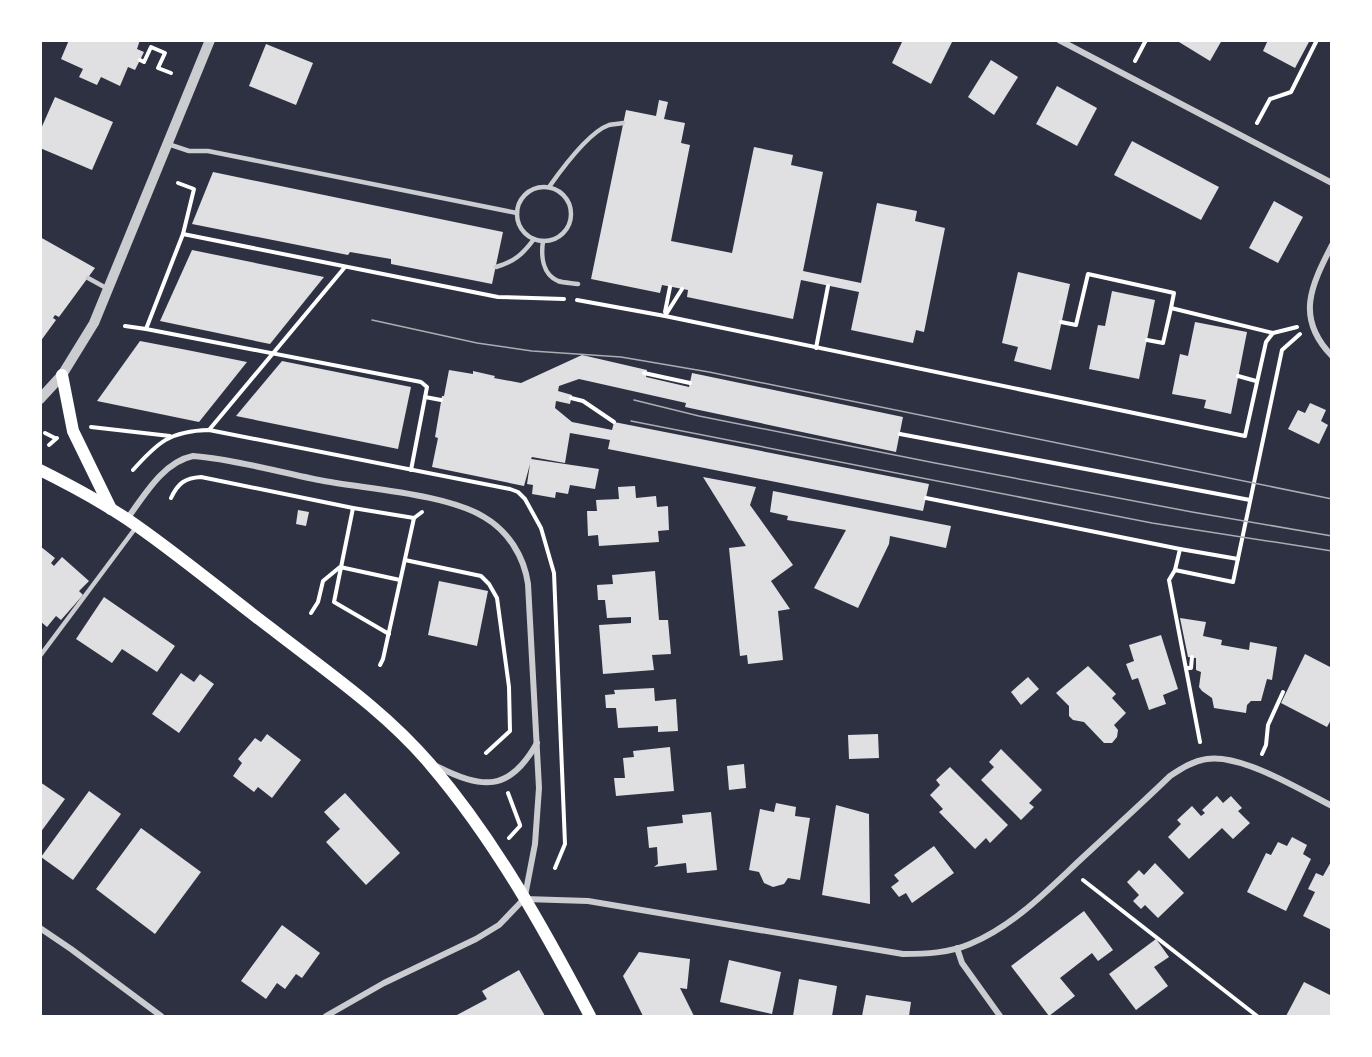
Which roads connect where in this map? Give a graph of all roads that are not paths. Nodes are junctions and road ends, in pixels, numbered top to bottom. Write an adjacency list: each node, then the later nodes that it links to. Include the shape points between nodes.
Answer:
1 (210, 40): 4 (street)
2 (1059, 40): 5 (street)
3 (623, 123): 6 (lane, via 597,132)
4 (168, 144): 7 (lane, via 189,152 208,151); 14 (street)
5 (1332, 183)
6 (549, 187): 7 (lane, via 530,190); 9 (lane, via 564,195 569,203 570,221 559,236)
7 (517, 213): 8 (lane, via 521,229)
8 (534, 239): 9 (lane); 11 (lane, via 514,261)
9 (543, 241): 13 (lane, via 541,255 550,275 558,281)
10 (1332, 245): 15 (street, via 1316,275 1309,302 1313,329)
11 (496, 267)
12 (88, 278): 14 (lane)
13 (578, 284)
14 (108, 289): 16 (street, via 94,323)
15 (1332, 356)
16 (62, 375): 17 (street); 19 (main road, via 73,431)
17 (40, 399)
18 (40, 470): 19 (main road)
19 (111, 509): 20 (main road)
20 (132, 522): 21 (lane); 22 (street, via 170,466 193,456 428,499 472,511 497,526 523,562 528,584); 23 (main road, via 346,684)
21 (40, 656)
22 (538, 742): 23 (street, via 518,769 492,783 463,779); 25 (street, via 538,814)
23 (430, 763): 25 (main road)
24 (1332, 806): 27 (street, via 1245,765 1210,758 1193,762 1170,776 1022,912)
25 (524, 899): 27 (street, via 588,901 903,954); 29 (street, via 499,925 476,939 384,983); 30 (main road)
26 (40, 928): 28 (street)
27 (957, 948): 31 (street, via 962,963)
28 (161, 1017)
29 (326, 1017)
30 (590, 1017)
31 (1000, 1017)

